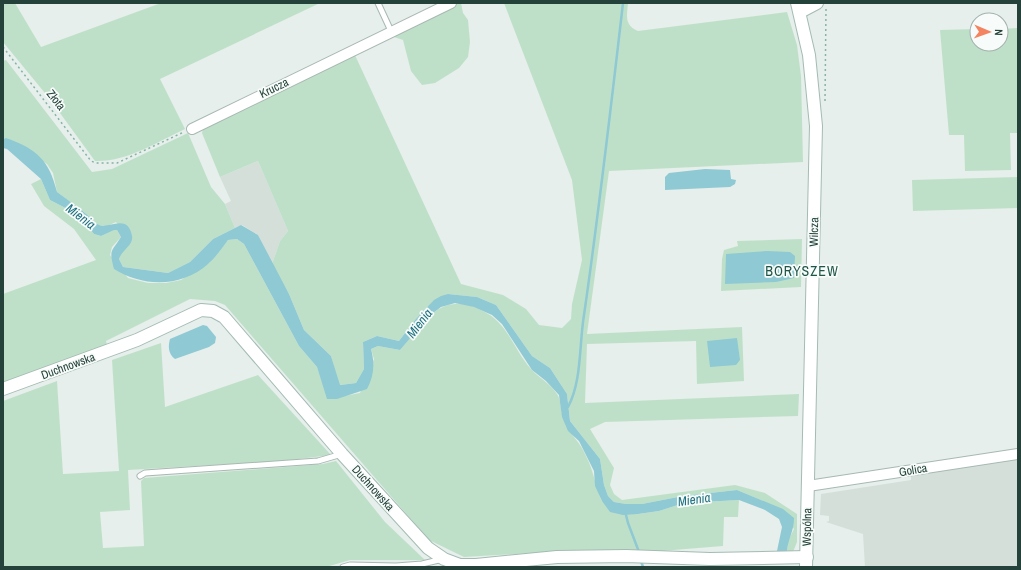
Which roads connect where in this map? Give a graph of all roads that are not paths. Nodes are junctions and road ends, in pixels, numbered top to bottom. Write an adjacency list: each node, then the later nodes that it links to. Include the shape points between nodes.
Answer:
1 (378, 3): 5 (lane)
2 (451, 3): 5 (street, Krucza)
3 (817, 3): 4 (street)
4 (798, 8): 11 (street, Wilcza, via 809,55 816,126)
5 (391, 31): 6 (street, Krucza)
6 (192, 129)
7 (3, 390): 8 (street, Duchnowska, via 124,345 192,313 208,309 224,317)
8 (342, 454): 10 (lane, via 318,461 145,473); 12 (street, Duchnowska, via 428,548)
9 (1018, 454): 11 (street, Golica)
10 (140, 476)
11 (808, 486): 13 (street, Wspólna)
12 (444, 559): 13 (street, Duchnowska, via 460,565 557,557 640,556 710,559 793,557); 14 (lane, via 422,564)
13 (806, 562)
14 (343, 567)

